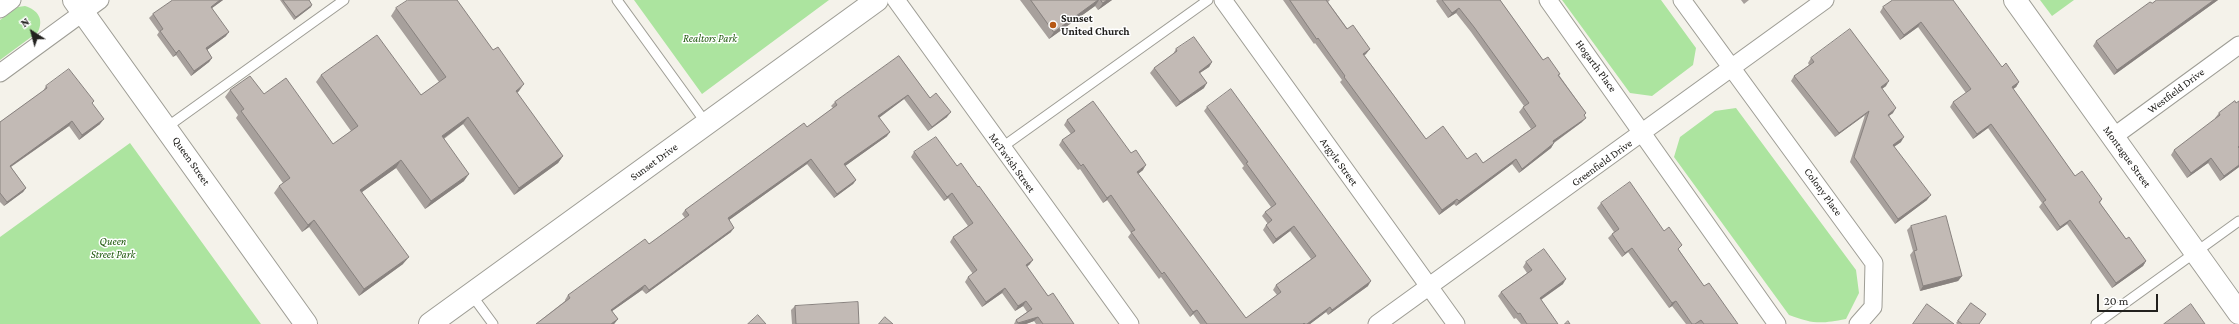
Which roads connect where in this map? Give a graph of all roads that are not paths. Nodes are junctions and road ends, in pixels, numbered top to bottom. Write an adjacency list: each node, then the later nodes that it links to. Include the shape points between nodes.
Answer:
1 (12, 0): 14 (street)
2 (100, 0): 13 (street)
3 (344, 0): 19 (lane)
4 (617, 0): 18 (lane)
5 (877, 0): 18 (street, Sunset Drive)
6 (896, 0): 22 (street, McTavish Street)
7 (1208, 0): 22 (lane)
8 (1223, 0): 25 (street, Argyle Street)
9 (1548, 0): 20 (street, Hogarth Place)
10 (1682, 0): 16 (street)
11 (1825, 0): 16 (street, Greenfield Drive)
12 (2015, 0): 21 (street, Montague Street)
13 (78, 6): 17 (street); 19 (street, Queen Street)
14 (0, 9)
15 (2239, 45): 21 (street, Westfield Drive)
16 (1732, 68): 20 (street, Greenfield Drive); 35 (street, Colony Place, via 1874,263 1873,307)
17 (0, 74)
18 (706, 124): 26 (street, Sunset Drive)
19 (167, 127): 28 (street, Queen Street)
20 (1643, 133): 25 (street, Greenfield Drive); 34 (street)
21 (2113, 137): 24 (street, Montague Street)
22 (1001, 148): 31 (street, McTavish Street)
23 (2239, 220): 24 (lane)
24 (2196, 252): 27 (street, Montague Street); 36 (lane)
25 (1429, 286): 32 (street, Greenfield Drive); 33 (street, Argyle Street)
26 (472, 294): 29 (street, Sunset Drive); 30 (lane)
27 (2239, 313)
28 (306, 324)
29 (430, 324)
30 (493, 324)
31 (1130, 324)
32 (1377, 324)
33 (1456, 324)
34 (1777, 324)
35 (1858, 324)
36 (2096, 324)

